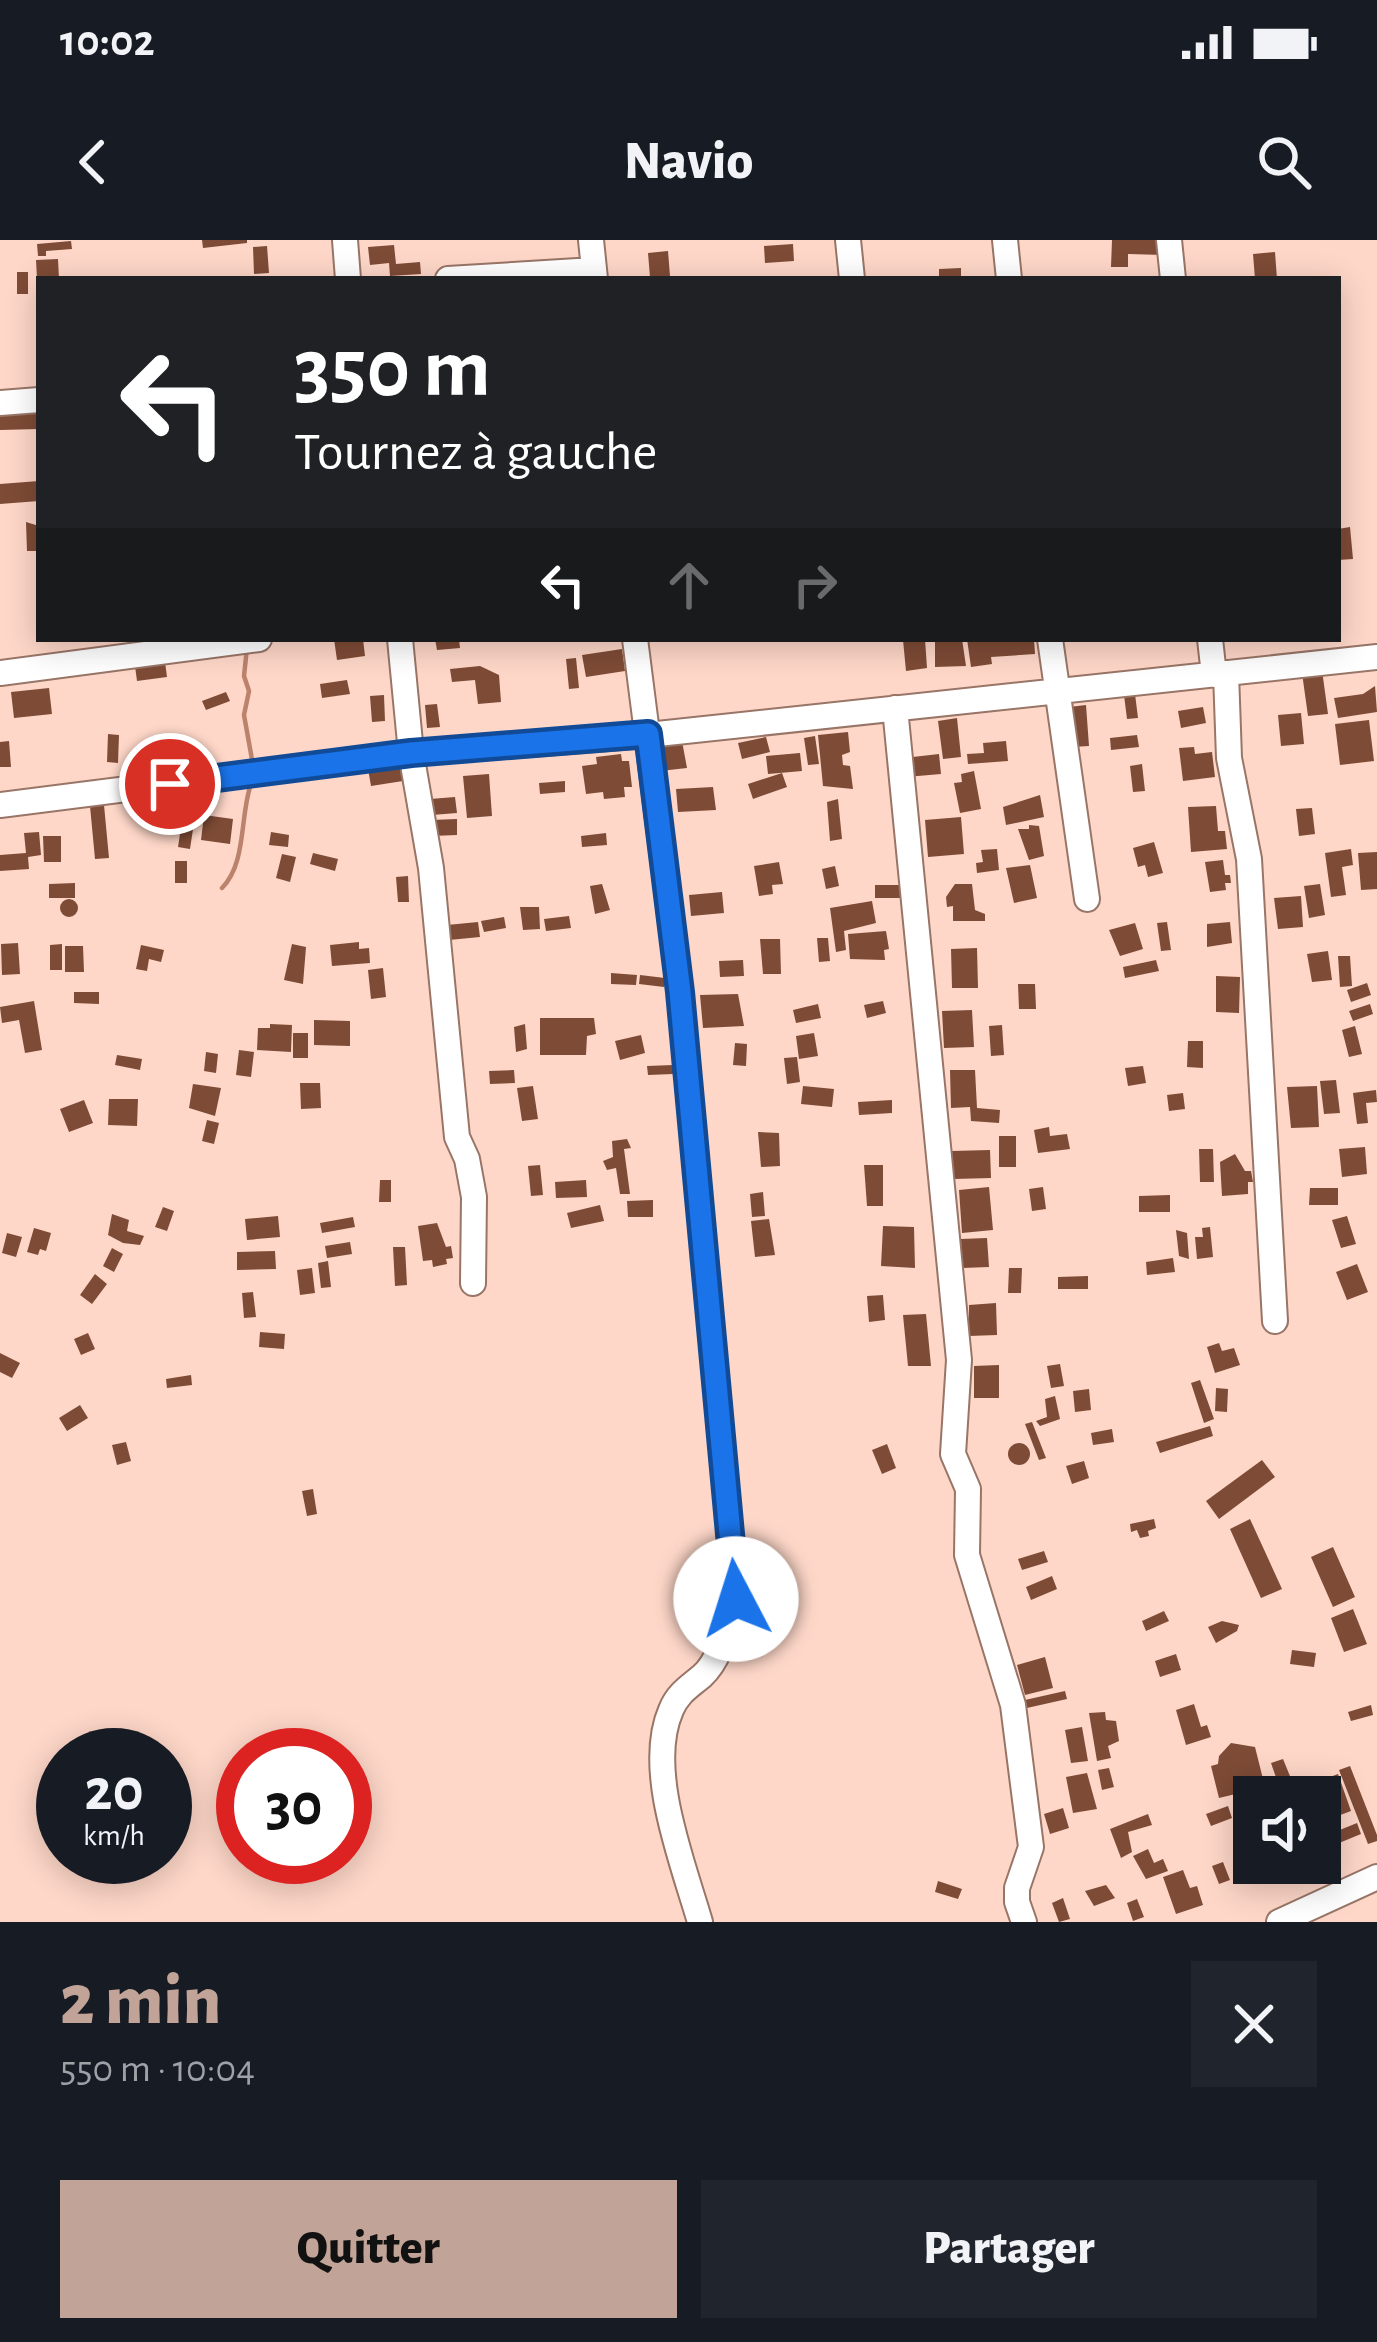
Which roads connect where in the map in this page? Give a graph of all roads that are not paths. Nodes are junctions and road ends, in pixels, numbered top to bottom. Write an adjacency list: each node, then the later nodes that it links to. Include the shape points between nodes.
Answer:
1 (345, 240): 7 (street)
2 (591, 240): 6 (street)
3 (848, 240): 9 (street)
4 (1005, 240): 10 (street)
5 (1169, 240): 11 (street)
6 (594, 274): 8 (street)
7 (348, 276)
8 (536, 276)
9 (852, 276)
10 (1009, 276)
11 (1173, 276)
12 (36, 400): 13 (street)
13 (0, 403)
14 (236, 642): 20 (street)
15 (400, 642): 25 (street)
16 (635, 642): 24 (street)
17 (1050, 642): 22 (street)
18 (1211, 642): 21 (street)
19 (1377, 657): 21 (street)
20 (0, 673)
21 (1220, 674): 22 (street); 29 (street, via 1249,860)
22 (1056, 691): 23 (street); 27 (street)
23 (895, 708): 24 (street); 32 (street, via 959,1360 953,1454 968,1489 967,1555 1012,1705 1031,1846 1017,1888)
24 (648, 734): 25 (street); 31 (street, via 736,1599 716,1655 670,1711 662,1746 677,1844)
25 (411, 753): 26 (street); 28 (street, via 431,868 457,1137 474,1197)
26 (0, 805)
27 (1087, 899)
28 (473, 1283)
29 (1275, 1321)
30 (1377, 1877): 33 (street)
31 (700, 1922)
32 (1024, 1922)
33 (1279, 1922)

